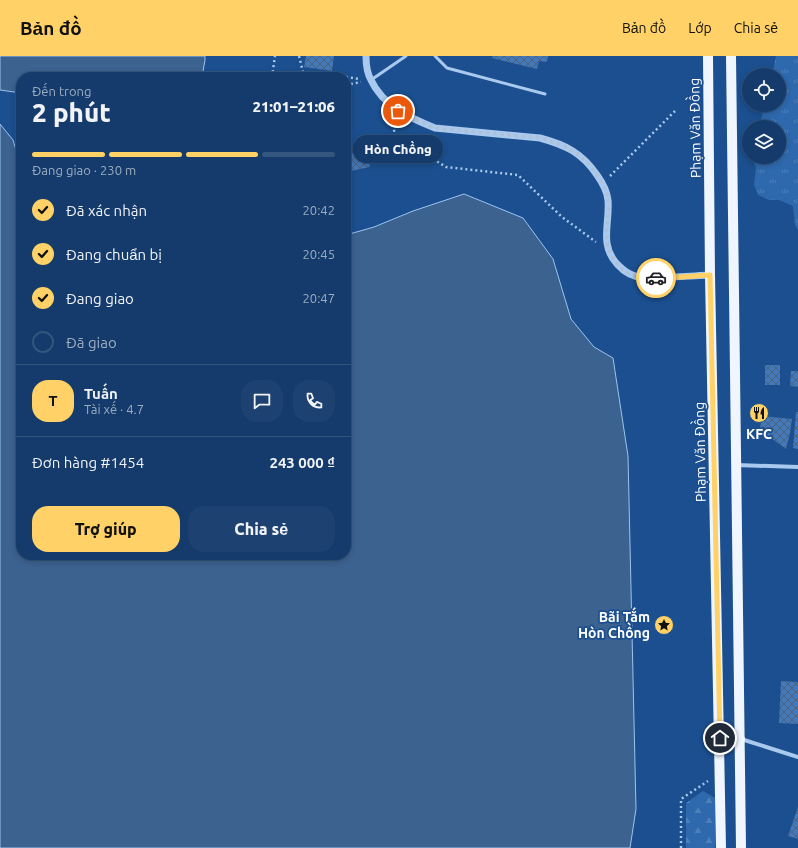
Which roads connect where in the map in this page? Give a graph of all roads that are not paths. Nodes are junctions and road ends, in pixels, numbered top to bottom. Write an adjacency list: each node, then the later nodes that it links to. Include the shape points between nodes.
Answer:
1 (366, 56): 6 (street)
2 (406, 56): 6 (lane)
3 (435, 56): 7 (lane, via 447,68)
4 (708, 56): 8 (main road, Phạm Văn Đồng)
5 (731, 56): 9 (main road)
6 (371, 80): 8 (street, via 380,95 398,111 435,128 540,138 557,142 584,159 602,183 608,200 608,250 624,271 635,276 665,278)
7 (545, 94)
8 (710, 275): 11 (main road, Phạm Văn Đồng)
9 (736, 465): 10 (street); 12 (main road)
10 (798, 467)
11 (720, 738): 12 (main road); 14 (main road, Phạm Văn Đồng)
12 (740, 739): 13 (street); 15 (main road)
13 (798, 757)
14 (721, 848)
15 (741, 848)

